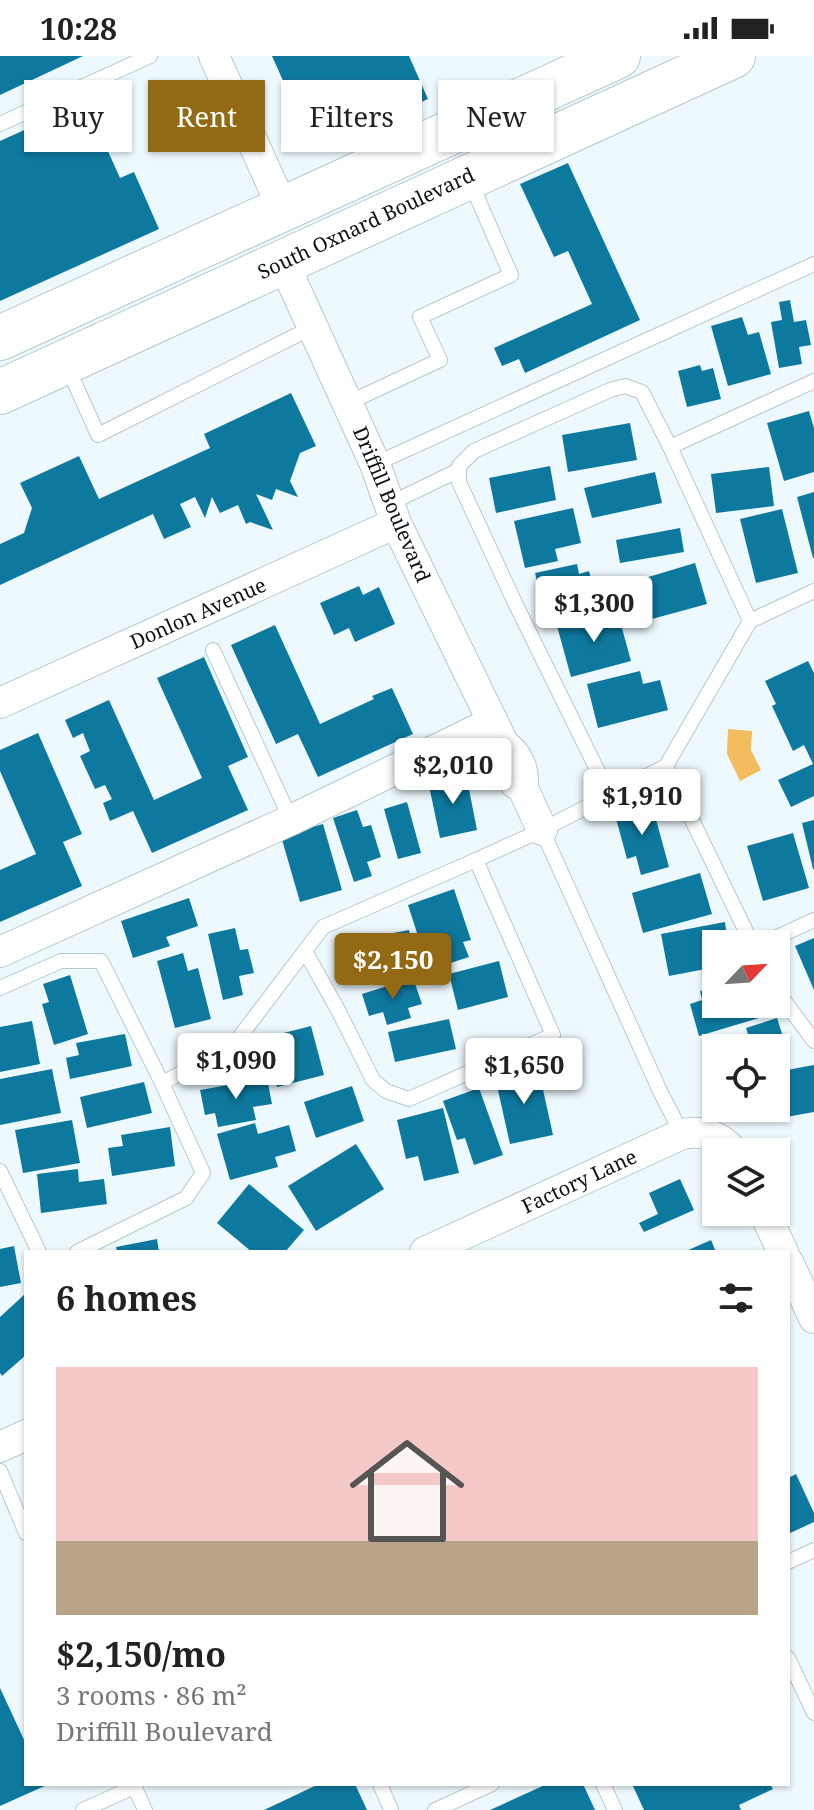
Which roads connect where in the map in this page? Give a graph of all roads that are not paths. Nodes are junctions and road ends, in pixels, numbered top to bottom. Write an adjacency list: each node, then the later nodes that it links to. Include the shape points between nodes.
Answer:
1 (150, 56): 5 (lane)
2 (214, 56): 7 (street)
3 (618, 56): 7 (main road)
4 (733, 56): 6 (main road, South Oxnard Boulevard)
5 (0, 124)
6 (468, 177): 8 (main road, South Oxnard Boulevard); 15 (lane, via 511,275 420,317 440,360)
7 (283, 209): 8 (main road); 11 (main road)
8 (283, 262): 10 (street, Driffill Boulevard); 12 (main road, South Oxnard Boulevard)
9 (814, 264): 17 (lane)
10 (313, 327): 12 (lane, via 98,435); 15 (street, Driffill Boulevard)
11 (0, 338)
12 (66, 362): 14 (main road, South Oxnard Boulevard)
13 (814, 381): 16 (lane)
14 (0, 392)
15 (348, 403): 17 (street, Driffill Boulevard)
16 (670, 447): 18 (lane, via 642,392 625,386 474,451); 21 (lane)
17 (375, 464): 19 (street, Driffill Boulevard)
18 (459, 470): 19 (lane); 26 (lane, via 459,482 503,578)
19 (393, 514): 23 (street, Donlon Avenue); 24 (street, Driffill Boulevard)
20 (814, 591): 21 (lane)
21 (750, 621): 25 (lane)
22 (213, 650): 27 (lane)
23 (0, 703)
24 (498, 734): 27 (street); 28 (street, Driffill Boulevard, via 515,783 522,786)
25 (666, 766): 26 (lane); 31 (lane)
26 (610, 796): 28 (lane)
27 (291, 820): 34 (street)
28 (542, 830): 29 (lane); 39 (lane)
29 (476, 860): 33 (lane, via 323,927); 33 (lane, via 553,1035 409,1099 373,1080)
30 (814, 920): 32 (lane)
31 (745, 930)
32 (790, 931)
33 (305, 951): 38 (lane, via 232,1047)
34 (0, 952)
35 (0, 988): 38 (lane, via 61,961 101,961)
36 (790, 1009): 37 (lane)
37 (814, 1041)
38 (162, 1083): 44 (lane, via 203,1173 186,1198)
39 (682, 1134): 40 (street, via 699,1131); 45 (street, Factory Lane)
40 (716, 1138)
41 (0, 1171): 43 (lane)
42 (771, 1226): 46 (street)
43 (38, 1250)
44 (81, 1250)
45 (429, 1250)
46 (782, 1250)
47 (790, 1266): 48 (street)
48 (814, 1318)
49 (24, 1436): 50 (street)
50 (0, 1447)
51 (0, 1471): 52 (lane)
52 (24, 1528)
53 (814, 1550): 54 (lane)
54 (790, 1561)
55 (790, 1662): 56 (lane)
56 (814, 1713)
57 (133, 1786): 61 (lane); 62 (lane)
58 (381, 1786): 63 (lane)
59 (488, 1786): 64 (lane)
60 (604, 1786): 65 (lane)
61 (83, 1810)
62 (145, 1810)
63 (391, 1810)
64 (435, 1810)
65 (615, 1810)

